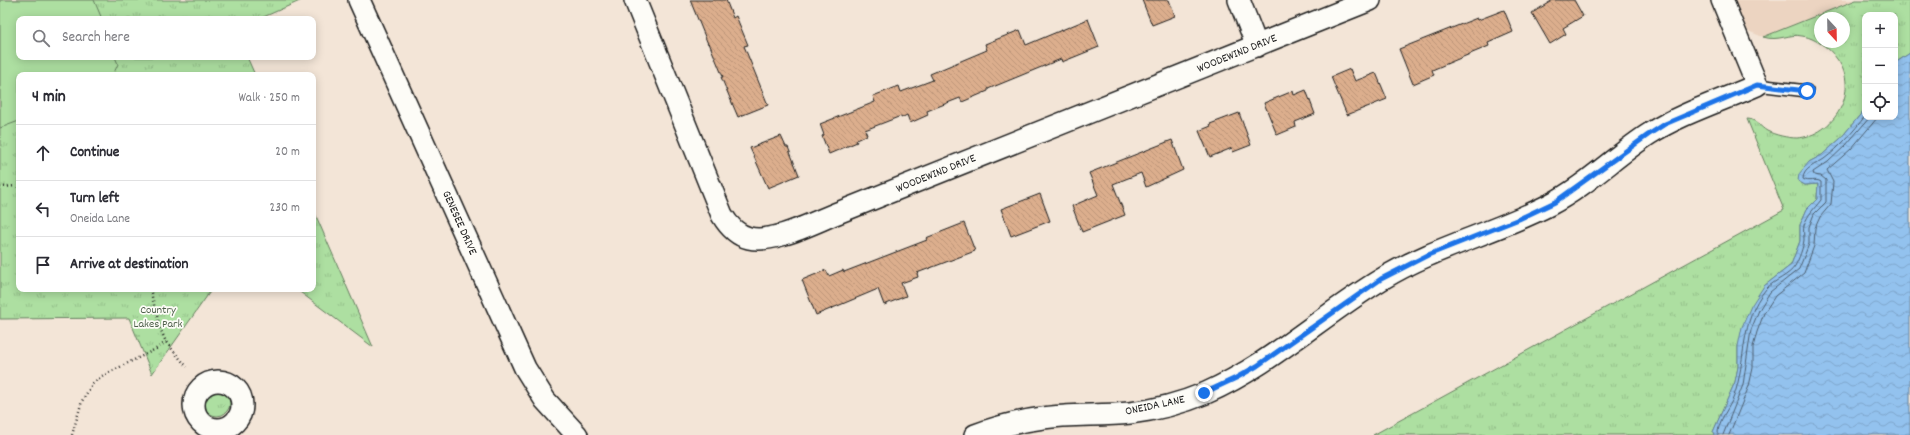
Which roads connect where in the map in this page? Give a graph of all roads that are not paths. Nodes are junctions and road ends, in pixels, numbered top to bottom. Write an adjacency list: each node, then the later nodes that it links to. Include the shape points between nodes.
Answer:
1 (359, 0): 9 (street, GENESEE DRIVE, via 525,368 545,400)
2 (635, 0): 6 (street, WOODEWIND DRIVE, via 722,215 729,227 749,238 780,235)
3 (1239, 0): 6 (street)
4 (1370, 0): 6 (street, WOODEWIND DRIVE)
5 (1727, 1): 7 (street)
6 (1257, 46)
7 (1757, 85): 8 (lane); 10 (street, ONEIDA LANE, via 1665,124 1572,191 1542,209 1428,255 1381,279 1257,366 1221,386 1187,400 1150,410 1016,422)
8 (1807, 91)
9 (576, 435)
10 (975, 435)

